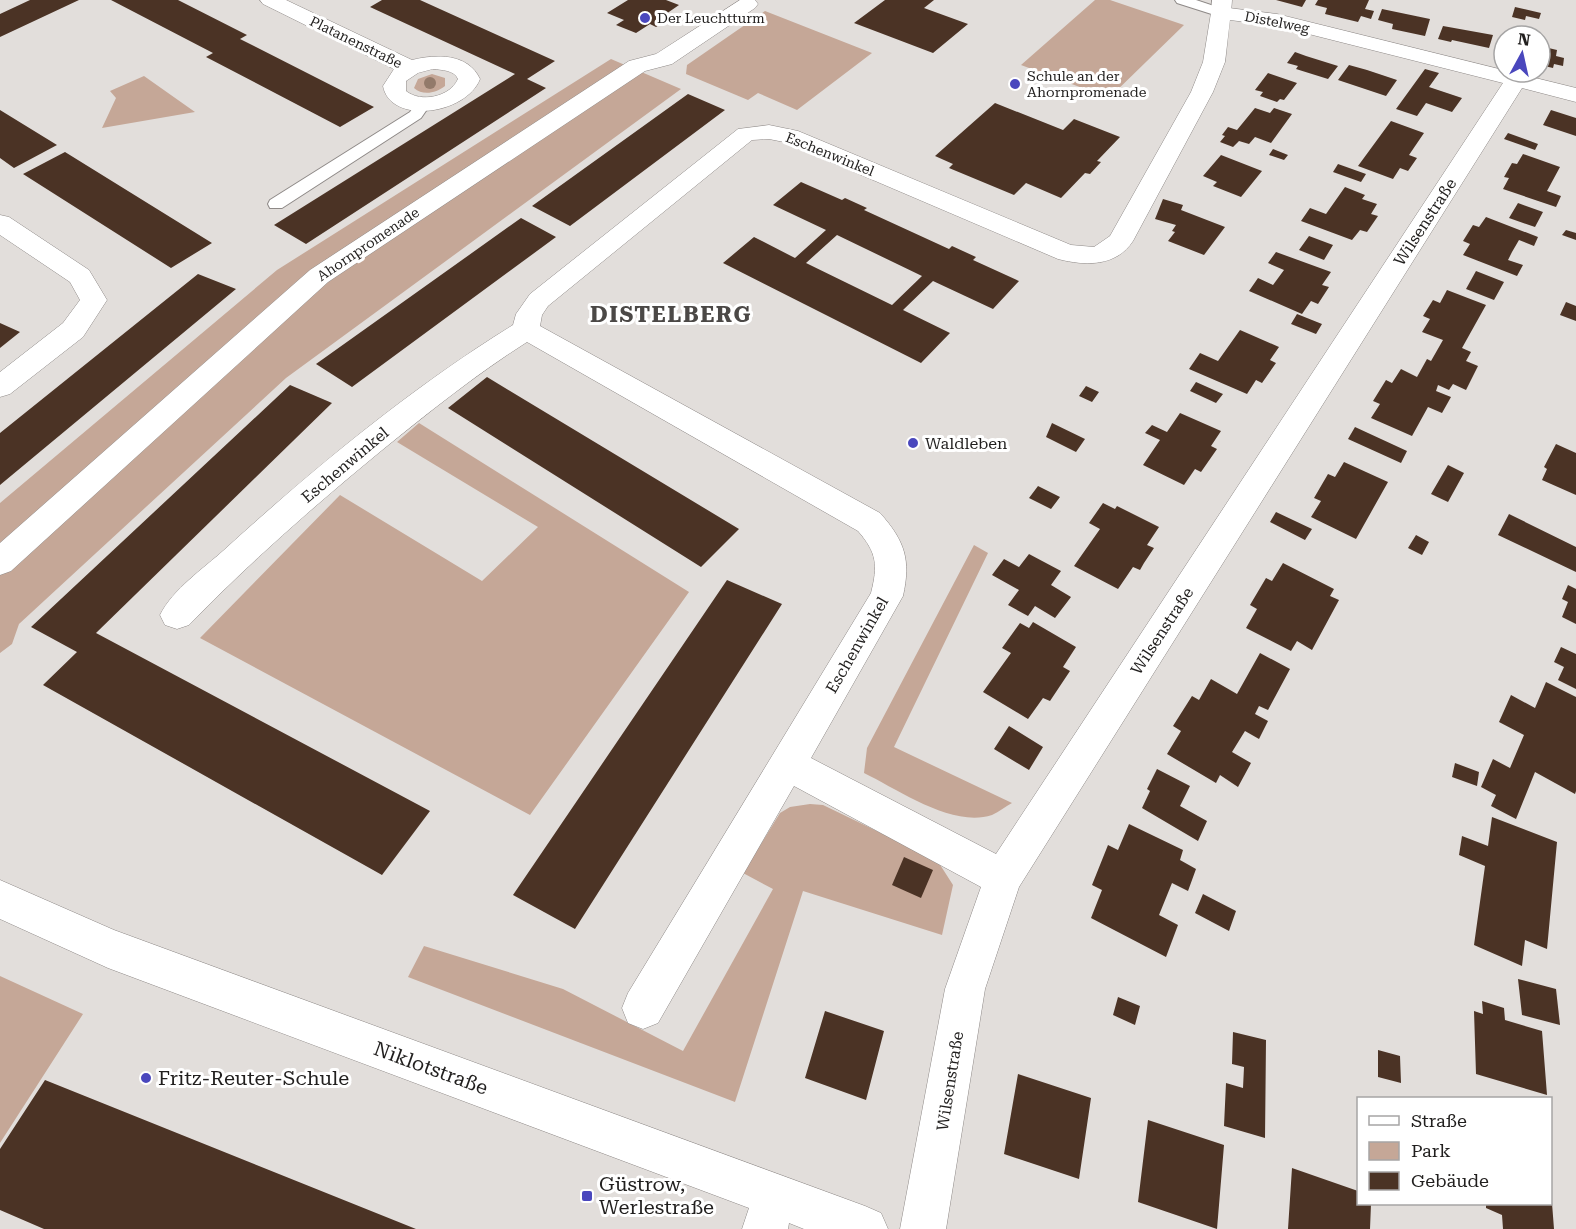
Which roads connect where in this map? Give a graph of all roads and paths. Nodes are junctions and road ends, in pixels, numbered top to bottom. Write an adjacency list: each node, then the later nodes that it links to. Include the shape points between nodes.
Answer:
1 (270, 0): 5 (street, Platanenstraße)
2 (1182, 0): 4 (lane)
3 (748, 4): 16 (street, Ahornpromenade, via 664,59 636,66 319,276)
4 (1221, 7): 6 (street, Distelweg); 13 (street, Distelweg, via 1214,62 1202,92)
5 (410, 68): 10 (street, via 397,77 393,89 402,100); 10 (street, via 445,63 456,65 468,76 469,82 458,96)
6 (1492, 74)
7 (1513, 84): 19 (street, Wilsenstraße)
8 (1532, 84): 9 (street, Distelweg)
9 (1576, 95)
10 (422, 105): 11 (lane, via 416,116)
11 (276, 204)
12 (0, 223): 15 (street, via 80,276 94,300 73,330)
13 (1120, 241): 14 (street, Eschenwinkel, via 1099,256 1067,253 790,136 769,132 746,134 539,300 529,314)
14 (526, 330): 17 (street, Eschenwinkel, via 445,383 316,488); 18 (street, Eschenwinkel, via 869,522 885,538 893,569 887,596)
15 (0, 387)
16 (0, 562)
17 (177, 615)
18 (788, 764): 19 (street); 21 (street, Eschenwinkel)
19 (1003, 878): 24 (street, Wilsenstraße, via 965,989)
20 (0, 898): 22 (street, Niklotstraße, via 108,948)
21 (642, 1008)
22 (770, 1212): 23 (street, Niklotstraße)
23 (865, 1229)
24 (923, 1229)

